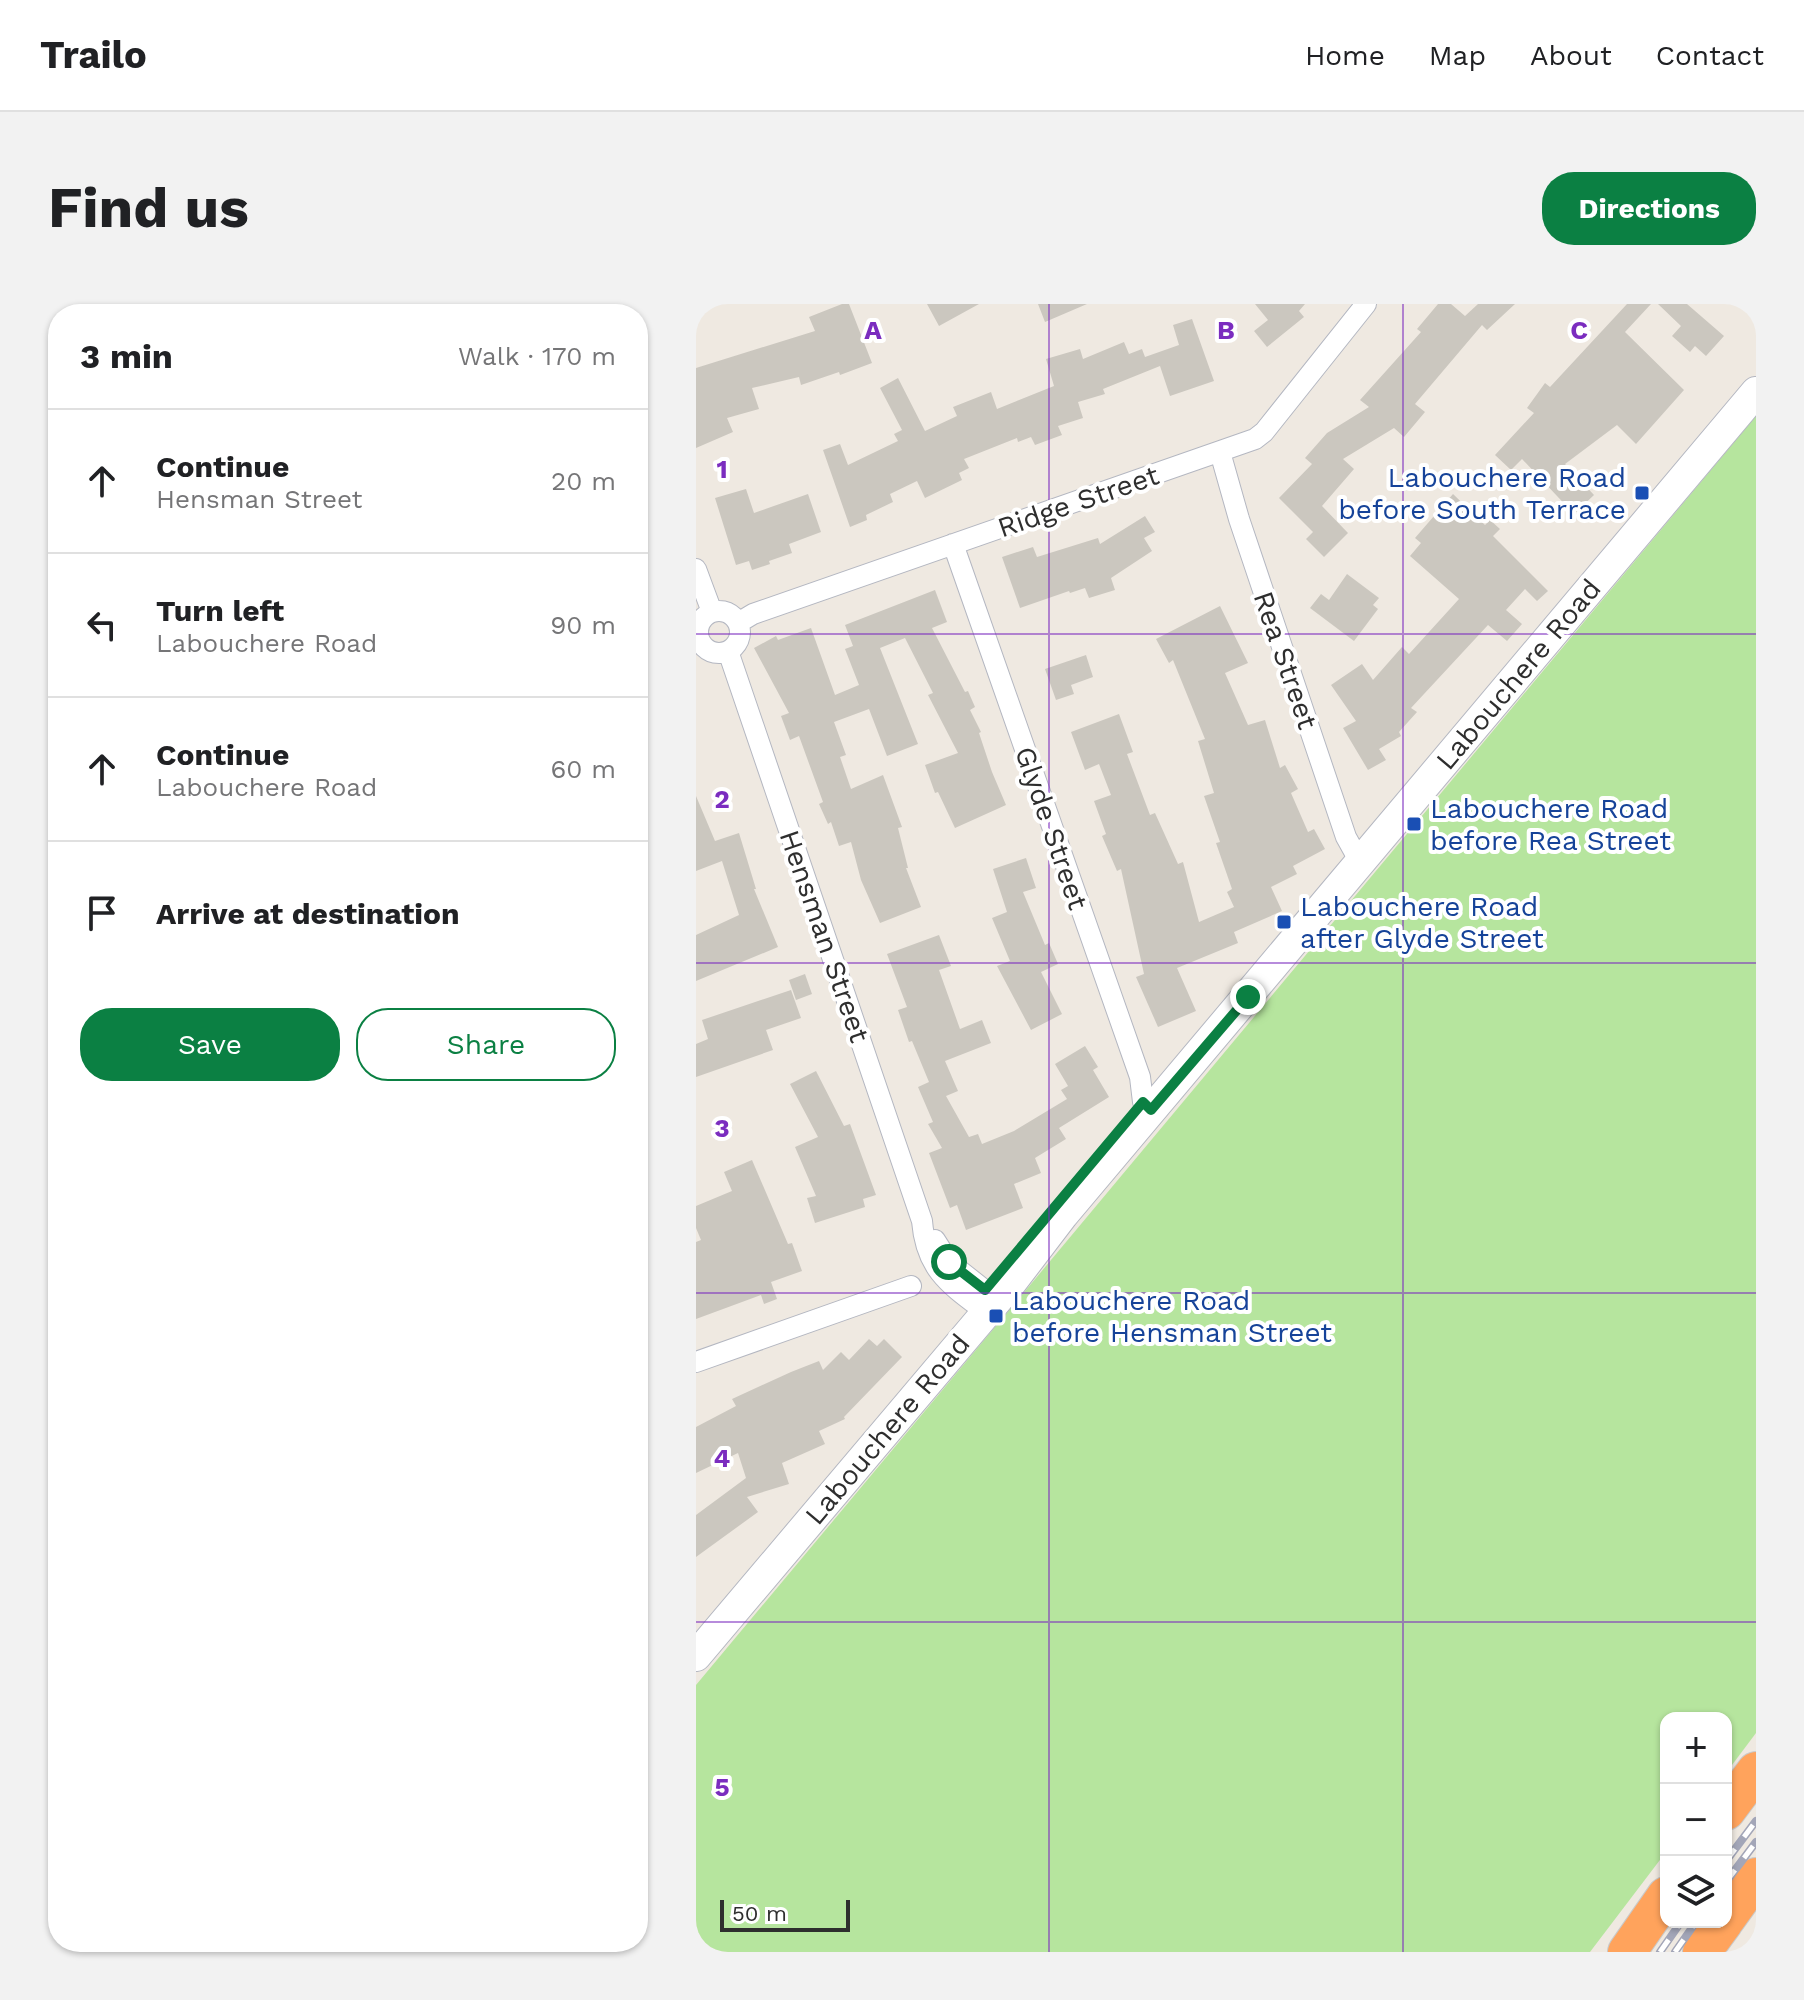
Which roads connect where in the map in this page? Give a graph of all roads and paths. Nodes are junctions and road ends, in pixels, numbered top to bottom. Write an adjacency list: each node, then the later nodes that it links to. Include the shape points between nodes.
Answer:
1 (1366, 304): 4 (street, Ridge Street, via 1264,432)
2 (1756, 376): 11 (main road, Labouchere Road)
3 (1756, 392): 11 (main road, Labouchere Road)
4 (1220, 452): 5 (street, Ridge Street); 11 (street, Rea Street)
5 (953, 544): 8 (street, Ridge Street); 12 (street, Glyde Street)
6 (696, 569): 7 (street)
7 (712, 612): 8 (street, via 731,615); 9 (street, via 699,624)
8 (738, 623): 10 (street, via 740,636)
9 (697, 640): 10 (street, via 705,649)
10 (728, 651): 14 (street, Hensman Street, via 922,1221 924,1242 956,1292)
11 (1357, 858): 12 (main road, Labouchere Road)
12 (1147, 1106): 14 (main road, Labouchere Road)
13 (911, 1286): 15 (street)
14 (986, 1301): 16 (main road, Labouchere Road); 17 (main road, Labouchere Road)
15 (696, 1362)
16 (696, 1639)
17 (696, 1656)
18 (1756, 1771): 19 (highway)
19 (1732, 1803)
20 (1756, 1877): 22 (highway)
21 (1660, 1905): 24 (highway)
22 (1732, 1910)
23 (1719, 1928): 25 (highway)
24 (1627, 1952)
25 (1702, 1952)

